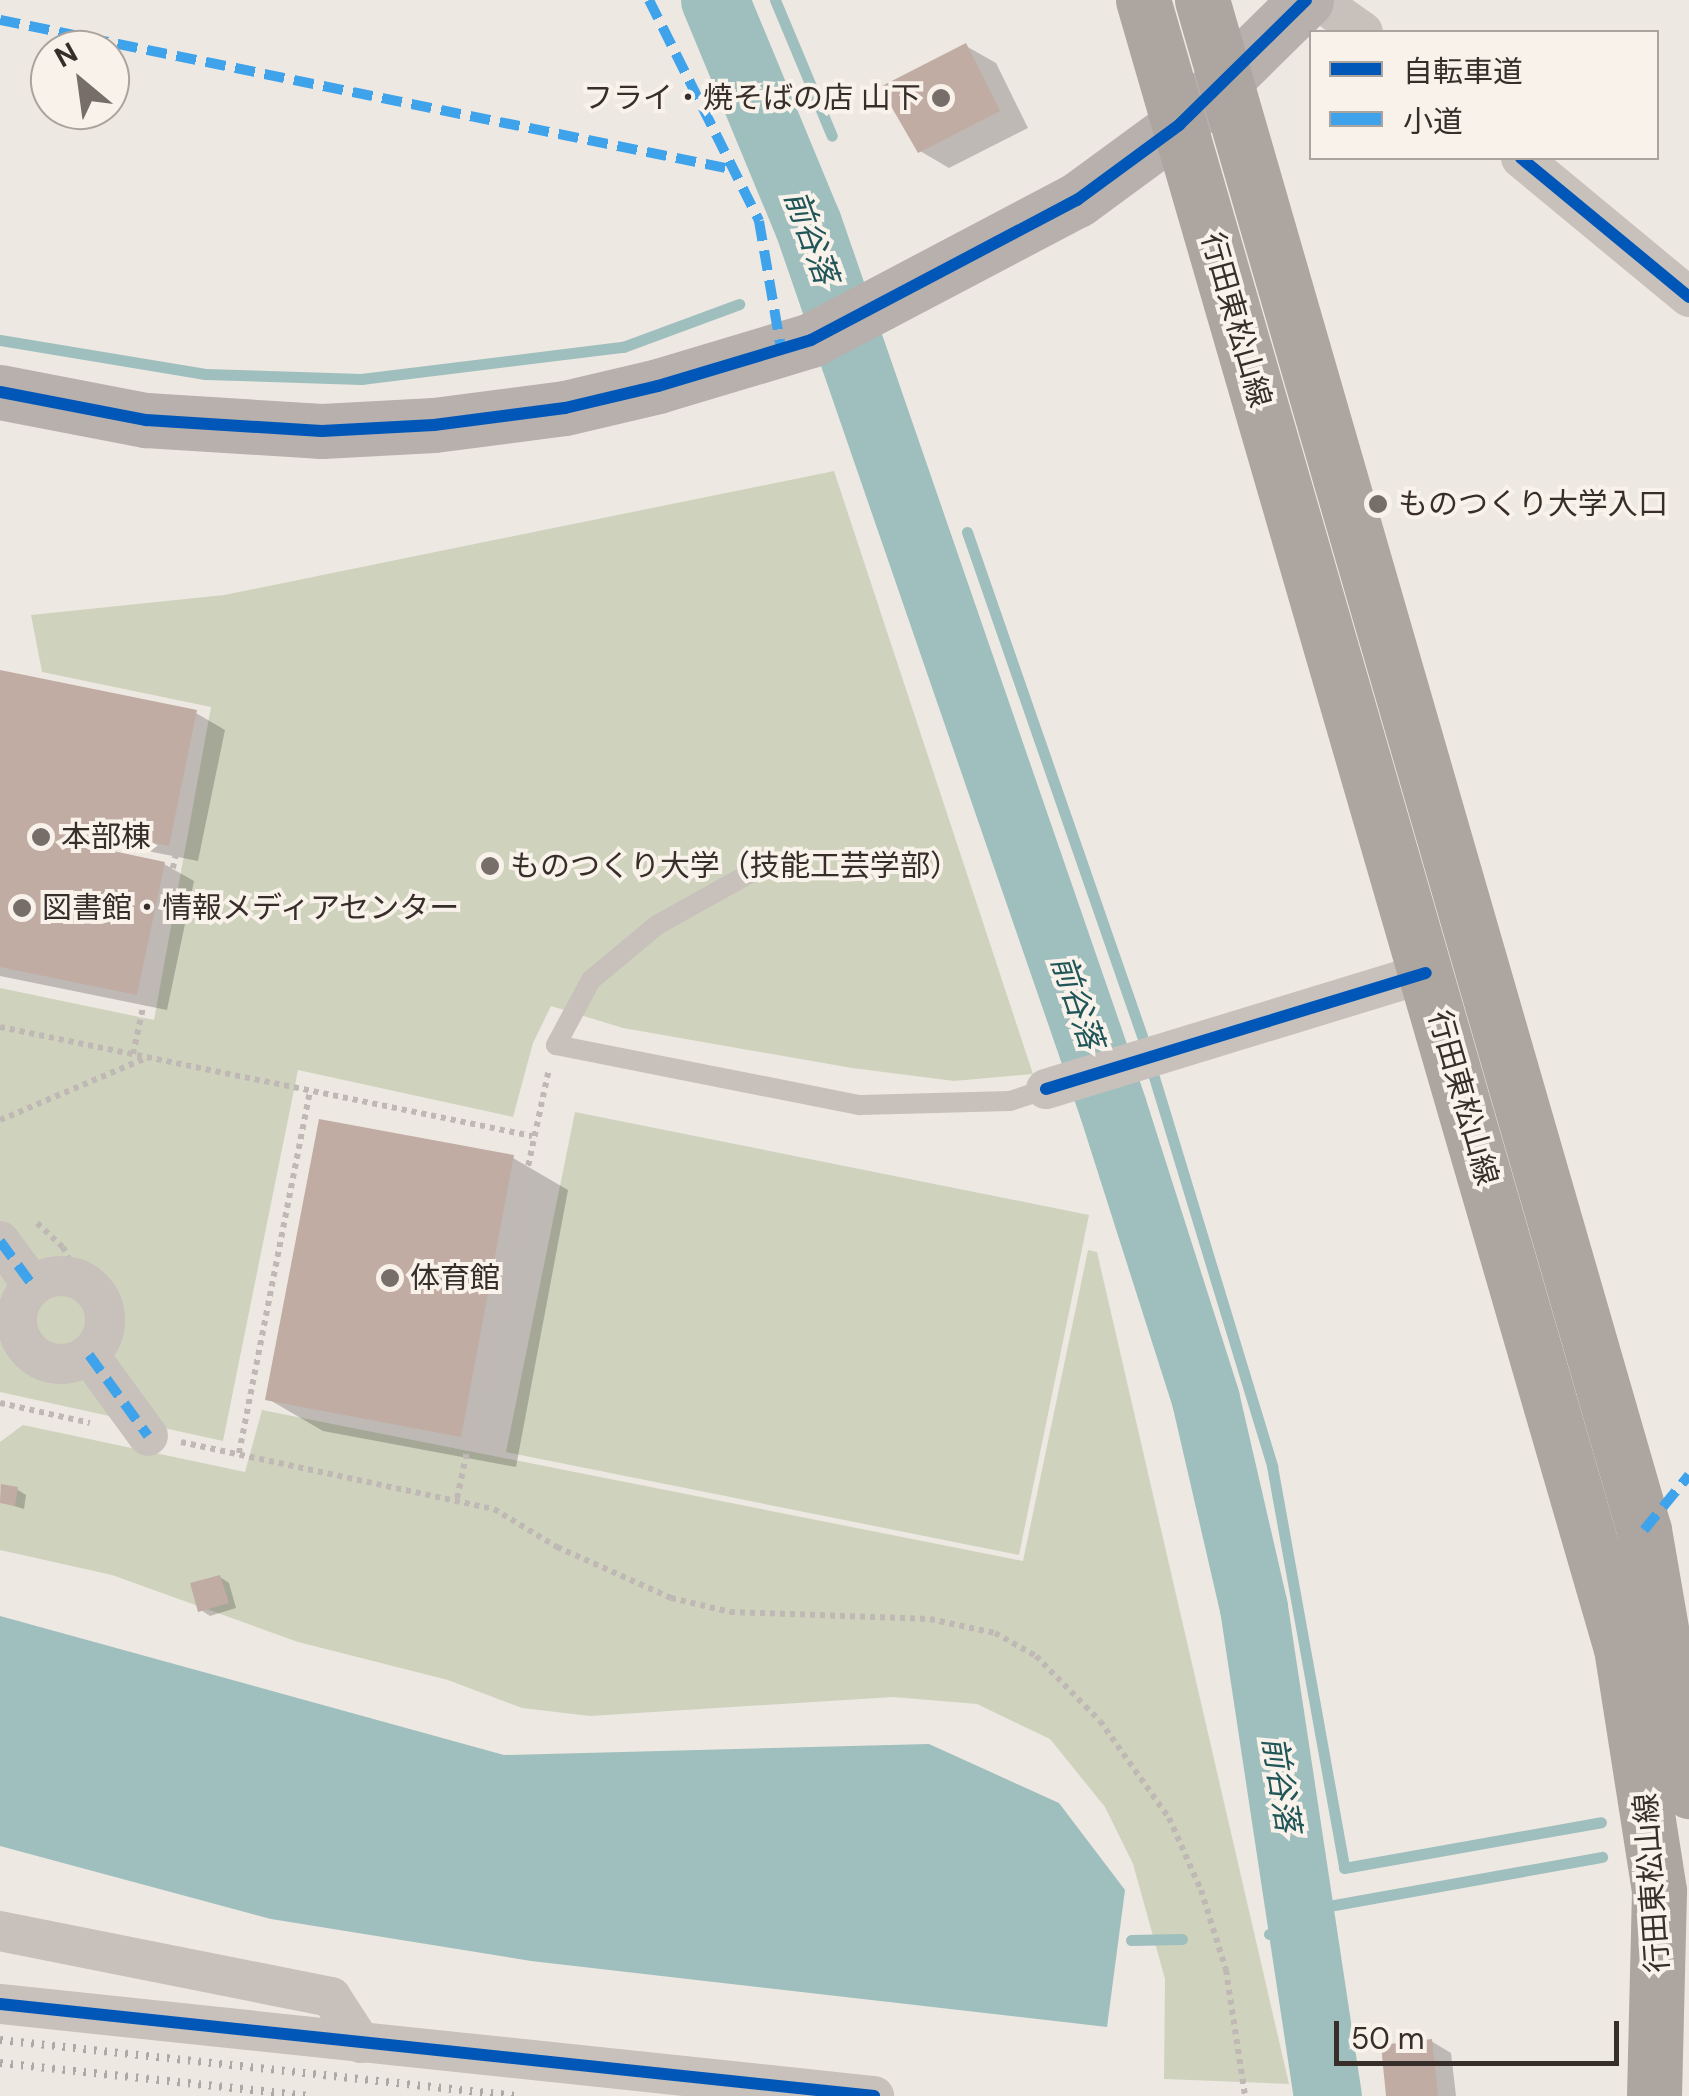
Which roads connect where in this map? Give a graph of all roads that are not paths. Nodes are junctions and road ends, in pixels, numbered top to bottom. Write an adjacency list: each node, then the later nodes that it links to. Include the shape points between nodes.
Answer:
1 (1143, 0): 7 (main road, 行田東松山線)
2 (1202, 0): 6 (main road, 行田東松山線)
3 (1306, 0): 6 (street)
4 (1318, 0): 5 (street)
5 (1359, 30)
6 (1226, 80): 7 (street); 18 (main road, 行田東松山線, via 1644,1530)
7 (1179, 125): 10 (street, via 1077,200 811,340 565,408 434,426 232,429); 12 (main road, 行田東松山線)
8 (1523, 160): 9 (street)
9 (1689, 297)
10 (0, 392)
11 (754, 872): 13 (lane, via 656,925 591,980 556,1045 860,1105 1010,1102)
12 (1426, 973): 13 (street); 23 (main road, 行田東松山線, via 1621,1648 1658,1892)
13 (1058, 1085)
14 (0, 1241): 15 (street)
15 (34, 1286): 16 (street, via 17,1316 24,1344 47,1362); 16 (street, via 68,1276 94,1289 106,1316)
16 (89, 1355): 17 (street)
17 (148, 1436)
18 (1689, 1792)
19 (0, 1931): 21 (street, via 331,1998)
20 (0, 2004): 21 (street)
21 (361, 2043): 22 (street)
22 (874, 2096)
23 (1654, 2096)

